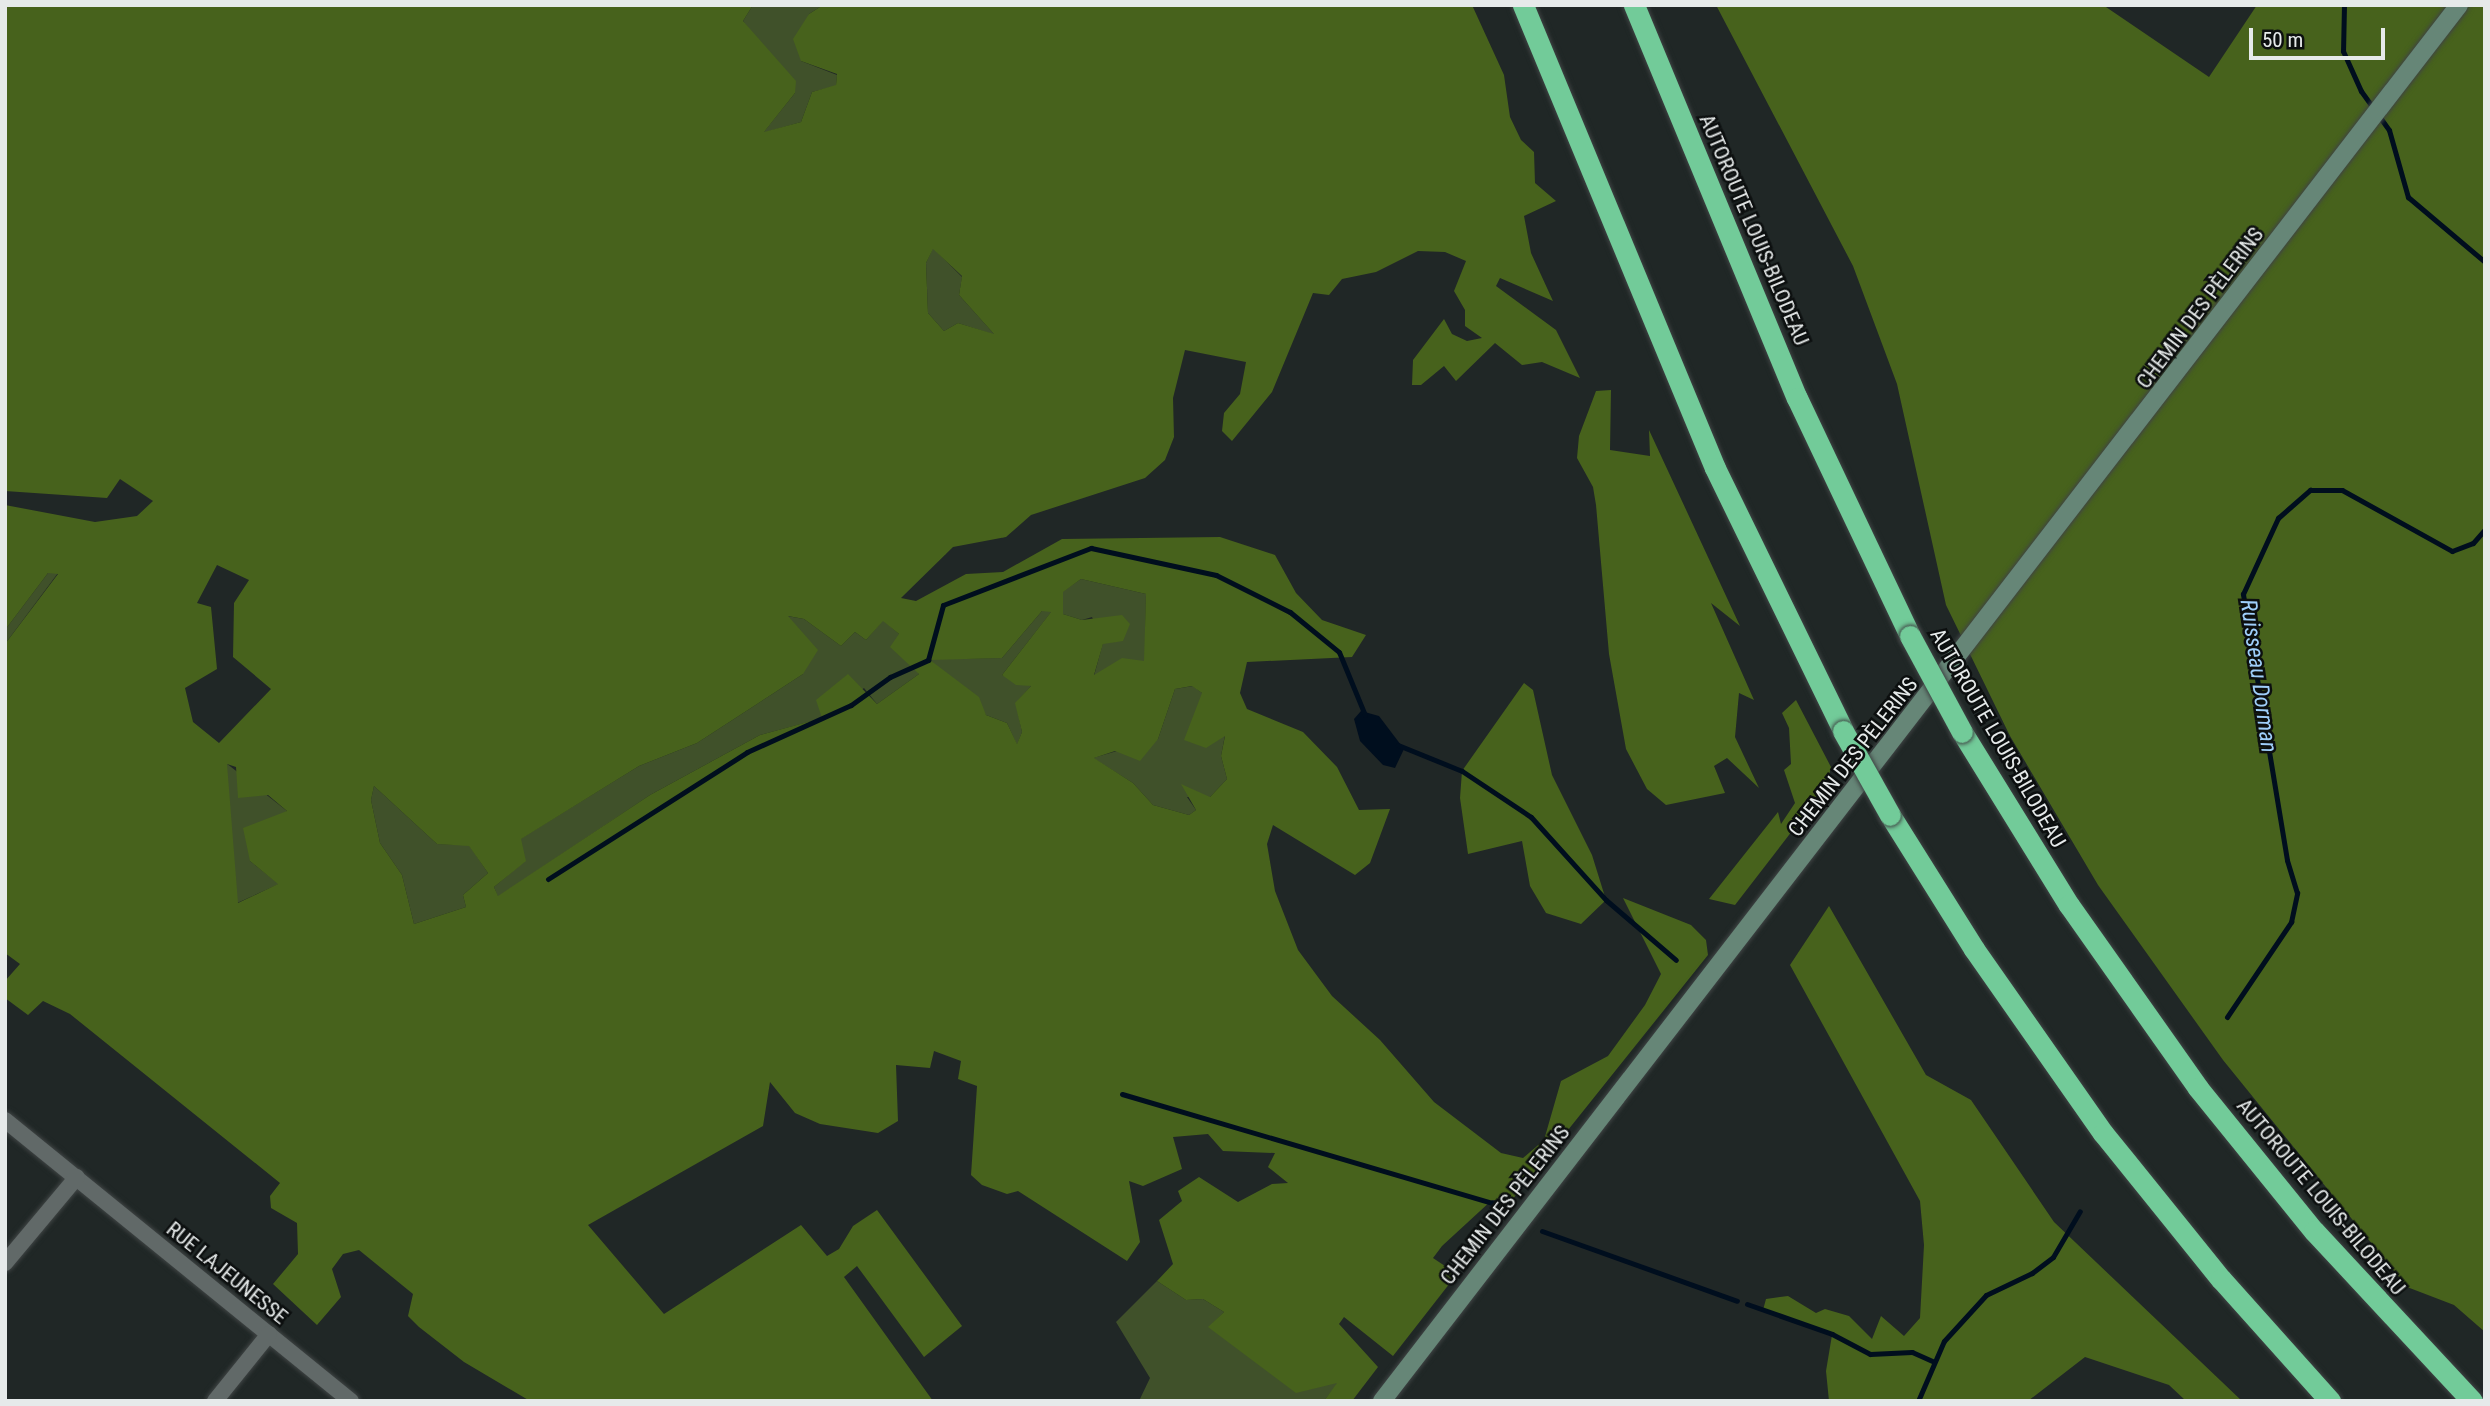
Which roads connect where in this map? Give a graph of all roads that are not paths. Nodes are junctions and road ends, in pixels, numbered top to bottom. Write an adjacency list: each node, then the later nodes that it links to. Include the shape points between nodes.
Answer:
1 (1523, 5): 11 (highway, bridge, via 1715,468 1843,731 1890,815 1974,949 2096,1123 2221,1279)
2 (1634, 5): 12 (highway, AUTOROUTE LOUIS-BILODEAU, bridge, via 1797,398 1910,636 1962,732 2076,916 2198,1088 2314,1231)
3 (2459, 5): 10 (street, CHEMIN DES PÈLERINS)
4 (5, 1120): 5 (street, RUE LAJEUNESSE)
5 (76, 1177): 6 (street); 7 (street, RUE LAJEUNESSE)
6 (5, 1264)
7 (269, 1334): 8 (street); 9 (street, RUE LAJEUNESSE)
8 (215, 1401)
9 (351, 1401)
10 (1382, 1401)
11 (2330, 1401)
12 (2472, 1401)

